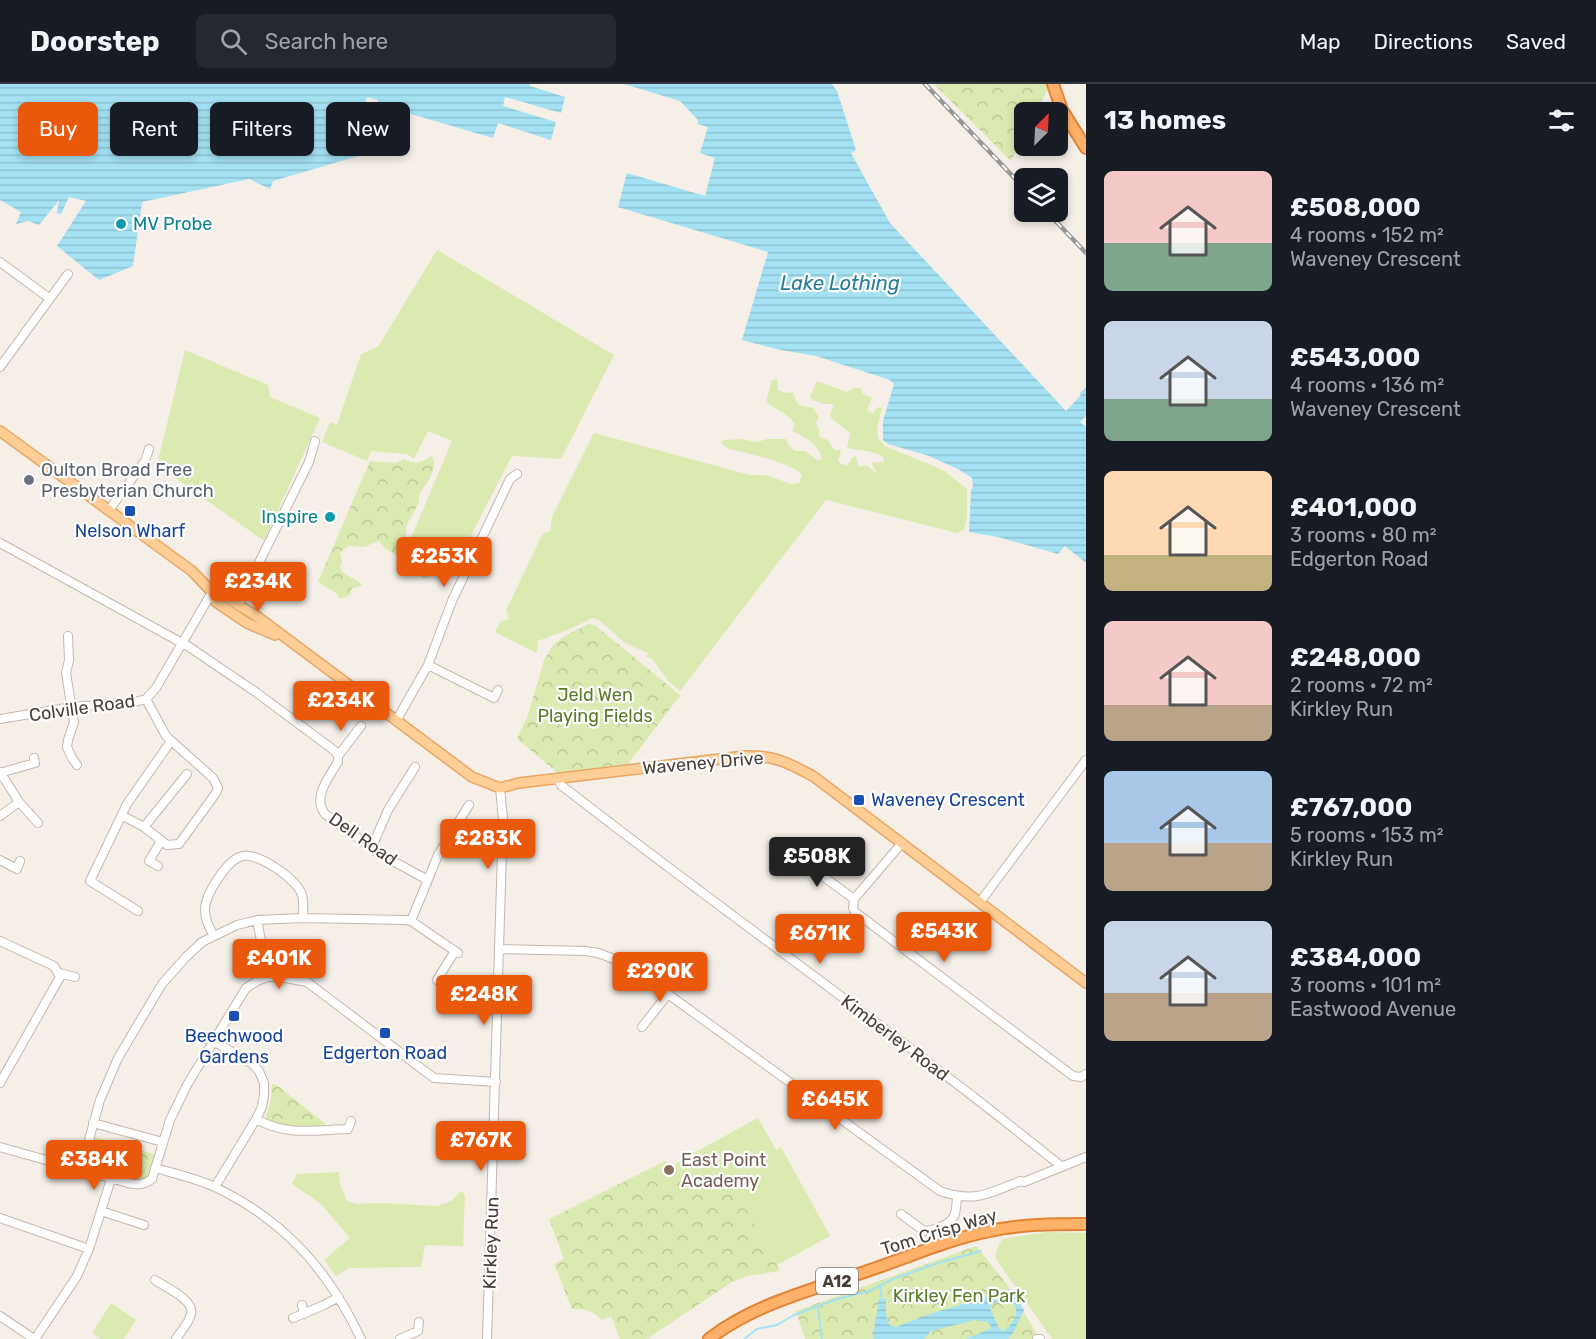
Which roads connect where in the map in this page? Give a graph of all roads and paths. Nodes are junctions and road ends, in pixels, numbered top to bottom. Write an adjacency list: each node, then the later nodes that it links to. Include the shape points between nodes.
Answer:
1 (1053, 84): 2 (highway, via 1062,110)
2 (1086, 148)
3 (0, 262): 5 (street)
4 (68, 274): 5 (street)
5 (48, 298): 6 (street)
6 (0, 367)
7 (0, 431): 11 (main road)
8 (315, 441): 14 (street, via 309,462)
9 (149, 449): 11 (street, via 145,461)
10 (517, 474): 18 (street, via 510,479 452,601)
11 (109, 510): 13 (main road, via 192,571)
12 (0, 543): 16 (street)
13 (212, 592): 14 (main road); 16 (street, Colville Road); 17 (main road, via 216,602 247,623)
14 (238, 605): 17 (main road)
15 (68, 636): 21 (street, via 66,673)
16 (182, 642): 20 (street, Colville Road); 26 (street, via 257,693)
17 (290, 643): 23 (main road)
18 (428, 665): 19 (street); 23 (street)
19 (498, 696)
20 (146, 699): 21 (street, Colville Road); 25 (street)
21 (72, 707): 22 (street, Colville Road); 29 (street, via 74,723 67,747)
22 (0, 719)
23 (396, 722): 34 (main road, via 472,777)
24 (362, 726): 26 (street, Dell Road)
25 (171, 741): 38 (street, via 132,796); 41 (street, via 213,778 218,788 179,844)
26 (338, 756): 43 (street, Dell Road, via 321,793 320,807)
27 (1086, 760): 50 (street)
28 (35, 763): 31 (street)
29 (77, 765)
30 (415, 767): 43 (street, via 388,810)
31 (0, 772): 35 (street)
32 (186, 774): 40 (street)
33 (558, 780): 34 (main road, Waveney Drive); 42 (main road, Waveney Drive, via 770,756 813,776); 75 (street, Kimberley Road, via 655,859)
34 (500, 788): 57 (street, Kirkley Run, via 503,819)
35 (19, 802): 37 (street); 39 (street)
36 (470, 805): 48 (street)
37 (0, 816)
38 (123, 816): 40 (street); 51 (street, via 90,881)
39 (38, 823)
40 (144, 827): 41 (street)
41 (161, 841): 47 (street, via 145,858)
42 (902, 843): 49 (street); 50 (main road, Waveney Drive)
43 (372, 847): 48 (street, Dell Road)
44 (794, 855): 49 (street)
45 (0, 860): 46 (street, via 15,872)
46 (21, 861)
47 (158, 866)
48 (426, 879): 54 (street)
49 (854, 899): 66 (street, via 855,912 902,948 1073,1076)
50 (980, 902): 61 (main road, Waveney Drive)
51 (138, 911)
52 (303, 918): 53 (street); 54 (street); 55 (street, via 302,895 292,880 261,859 241,856 224,869 207,900 206,922)
53 (256, 920): 55 (street); 59 (street)
54 (411, 921): 62 (street, via 457,952 437,980)
55 (214, 936): 71 (street, via 202,942 162,984 108,1078)
56 (0, 940): 58 (street, via 54,966)
57 (499, 949): 63 (street, via 598,953 625,963); 67 (street, Kirkley Run)
58 (59, 973): 60 (street); 68 (street, via 57,985)
59 (268, 977): 65 (street, via 246,988); 67 (street, via 307,982 435,1078)
60 (75, 978)
61 (1086, 982)
62 (457, 989)
63 (668, 994): 64 (street); 80 (street, via 940,1191)
64 (642, 1027)
65 (213, 1041): 69 (street, via 259,1071 264,1095); 72 (street, via 174,1109)
66 (1086, 1074)
67 (496, 1082): 99 (street, Kirkley Run)
68 (0, 1083)
69 (256, 1119): 70 (street, via 271,1128 289,1131 350,1133); 79 (street)
70 (351, 1121)
71 (93, 1123): 72 (street); 77 (street)
72 (164, 1142): 76 (street)
73 (0, 1147): 77 (street)
74 (1086, 1158): 75 (street)
75 (1061, 1166): 80 (street, via 988,1194)
76 (155, 1168): 78 (street, via 152,1179 146,1183 137,1185); 79 (street)
77 (81, 1169): 78 (street)
78 (111, 1179): 81 (street)
79 (215, 1187): 88 (street, via 282,1229)
80 (957, 1197): 82 (street, via 953,1220 928,1232)
81 (101, 1211): 85 (street); 86 (street)
82 (901, 1214)
83 (0, 1218): 86 (street)
84 (1086, 1224): 100 (highway, Tom Crisp Way / A12, via 1005,1228 944,1244 758,1309)
85 (144, 1225)
86 (90, 1249): 95 (street)
87 (155, 1280): 96 (street, via 188,1301 192,1308)
88 (339, 1297): 90 (street); 97 (street)
89 (302, 1305): 90 (street)
90 (304, 1314): 91 (street)
91 (293, 1318)
92 (1, 1320): 95 (street)
93 (419, 1322): 94 (street)
94 (418, 1335): 98 (street)
95 (35, 1339)
96 (176, 1339)
97 (361, 1339)
98 (400, 1339)
99 (487, 1339)
100 (709, 1339)

